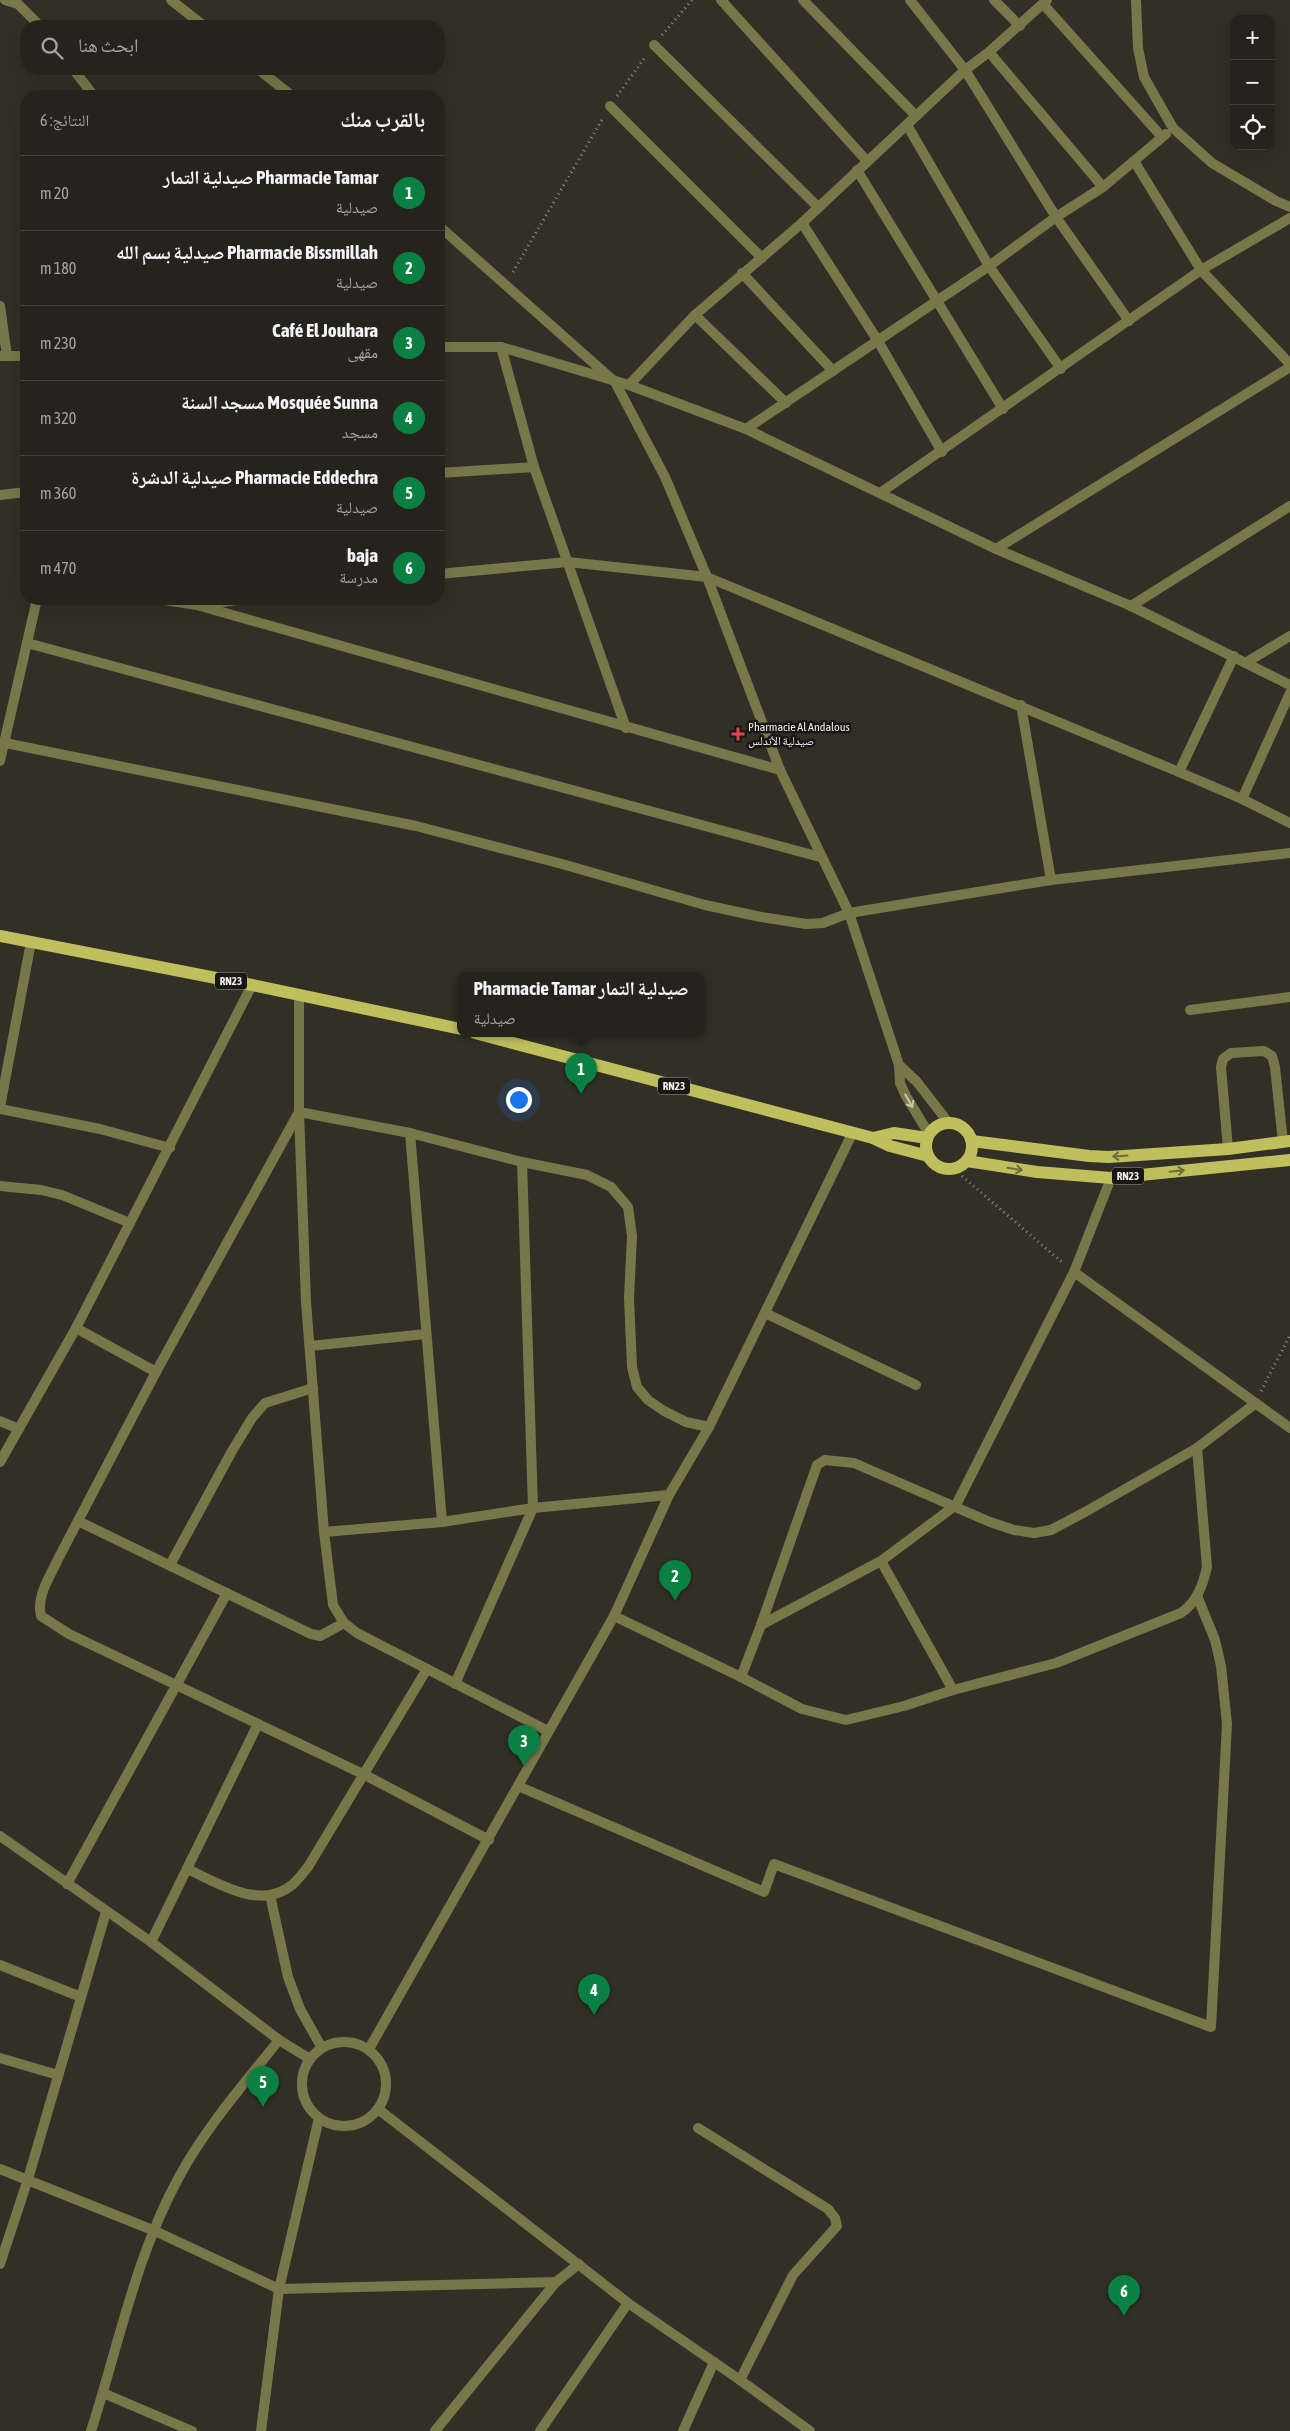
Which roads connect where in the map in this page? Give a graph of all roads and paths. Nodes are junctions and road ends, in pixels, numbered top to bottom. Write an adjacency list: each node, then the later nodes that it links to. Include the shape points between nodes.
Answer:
1 (5, 0): 10 (street, via 18,4)
2 (171, 0): 11 (street)
3 (692, 0): 13 (path)
4 (721, 0): 25 (street)
5 (803, 0): 21 (street)
6 (910, 0): 15 (street)
7 (994, 0): 12 (street)
8 (1136, 0): 23 (street, via 1138,48 1144,77)
9 (1045, 2): 12 (street); 24 (street)
10 (34, 20)
11 (196, 20)
12 (1020, 26): 14 (street)
13 (654, 44): 20 (path); 29 (street)
14 (988, 52): 15 (street); 28 (street)
15 (965, 70): 21 (street); 31 (street)
16 (78, 75): 18 (street)
17 (266, 75): 19 (street)
18 (89, 90)
19 (284, 90)
20 (610, 106): 35 (street); 39 (path)
21 (916, 116): 22 (street)
22 (907, 126): 25 (street); 36 (street)
23 (1173, 128): 24 (street); 30 (street, via 1212,163)
24 (1162, 137): 26 (street)
25 (866, 160): 27 (street)
26 (1134, 161): 28 (street); 37 (street)
27 (857, 170): 29 (street); 40 (street)
28 (1103, 187): 31 (street)
29 (818, 207): 33 (street)
30 (1290, 207)
31 (1056, 217): 36 (street); 43 (street)
32 (1290, 218): 37 (street)
33 (802, 223): 35 (street); 44 (street)
34 (445, 231): 39 (street)
35 (762, 258): 38 (street)
36 (989, 266): 40 (street); 50 (street)
37 (1201, 270): 43 (street); 49 (street)
38 (742, 273): 42 (street); 51 (street)
39 (505, 286): 52 (street)
40 (937, 301): 44 (street); 55 (street)
41 (0, 306): 47 (street)
42 (695, 315): 53 (street); 54 (street)
43 (1129, 321): 50 (street)
44 (878, 341): 51 (street); 57 (street)
45 (501, 346): 46 (street); 52 (street); 58 (street)
46 (445, 347)
47 (4, 356): 48 (street)
48 (20, 356)
49 (1290, 366): 64 (street)
50 (1061, 369): 55 (street)
51 (833, 371): 54 (street)
52 (616, 382): 53 (street); 67 (street, via 665,477)
53 (629, 385): 56 (street)
54 (786, 403): 56 (street)
55 (1003, 409): 57 (street)
56 (746, 429): 61 (street)
57 (942, 452): 61 (street)
58 (534, 467): 59 (street); 65 (street)
59 (445, 473)
60 (20, 493): 62 (street)
61 (880, 493): 64 (street)
62 (0, 495)
63 (1290, 506): 70 (street)
64 (996, 549): 70 (street)
65 (568, 562): 66 (street); 67 (street); 78 (street)
66 (445, 573)
67 (707, 577): 77 (street); 81 (street)
68 (35, 605): 72 (street)
69 (207, 605): 78 (street)
70 (1132, 606): 73 (street)
71 (1290, 636): 74 (street)
72 (27, 643): 79 (street); 86 (street)
73 (1234, 656): 74 (street); 82 (street)
74 (1247, 662): 75 (street)
75 (1290, 685)
76 (1290, 693): 83 (street)
77 (1021, 705): 82 (street); 87 (street)
78 (626, 728): 81 (street)
79 (2, 742): 80 (street); 88 (street, via 416,826 705,905 761,917 806,924 823,923)
80 (0, 761)
81 (780, 770): 86 (street)
82 (1179, 772): 83 (street)
83 (1242, 799): 84 (street)
84 (1290, 823)
85 (1290, 853): 87 (street)
86 (820, 857): 88 (street)
87 (1051, 880): 88 (street)
88 (849, 914): 97 (street)
89 (0, 936): 90 (main road, RN23)
90 (32, 942): 91 (main road, RN23); 98 (street)
91 (252, 985): 92 (main road, RN23); 107 (street)
92 (299, 995): 95 (main road, RN23); 99 (street)
93 (1290, 997): 94 (street)
94 (1190, 1010)
95 (457, 1028)
96 (490, 1037): 102 (main road, RN23)
97 (899, 1065): 100 (street, via 917,1082); 103 (street, one-way to 103, via 903,1089)
98 (0, 1108): 107 (street)
99 (299, 1112): 101 (street); 122 (street); 123 (street)
100 (948, 1122): 103 (main road, via 940,1124); 106 (main road, via 966,1129)
101 (410, 1133): 111 (street); 120 (street)
102 (852, 1134): 104 (main road, RN23); 118 (street)
103 (928, 1136): 104 (main road, RN23, via 894,1134); 109 (main road)
104 (873, 1138): 109 (main road, RN23)
105 (1286, 1141): 108 (main road, RN23); 108 (street, via 1272,1056 1264,1051 1231,1053 1223,1059 1221,1068)
106 (972, 1142): 108 (main road, RN23, one-way to 106, via 1089,1156); 112 (main road)
107 (170, 1148): 116 (street)
108 (1228, 1149)
109 (928, 1156): 113 (main road, RN23, via 939,1167)
110 (1290, 1160): 114 (main road, RN23, one-way to 110)
111 (522, 1162): 128 (street, via 587,1175 611,1187 628,1207 632,1236 630,1339 637,1387 664,1411 686,1422); 135 (street)
112 (967, 1162): 113 (main road); 114 (main road, RN23, one-way to 114)
113 (954, 1169): 117 (path)
114 (1111, 1178): 117 (street)
115 (1, 1189): 116 (street, via 62,1194)
116 (130, 1223): 119 (street)
117 (1074, 1272): 126 (street); 134 (street)
118 (765, 1313): 124 (street); 128 (street)
119 (76, 1328): 123 (street); 130 (street)
120 (426, 1334): 122 (street); 137 (street)
121 (1290, 1335): 126 (path)
122 (310, 1346): 125 (street)
123 (156, 1372): 136 (street)
124 (916, 1385)
125 (313, 1388): 138 (street); 140 (street, via 265,1403 252,1418)
126 (1256, 1403): 129 (street); 131 (street)
127 (0, 1421): 130 (street)
128 (709, 1427): 133 (street)
129 (1290, 1428)
130 (19, 1429): 132 (street)
131 (1197, 1448): 134 (street, via 1051,1530 1034,1533 1014,1530); 142 (street, via 1207,1567 1203,1587)
132 (0, 1462)
133 (669, 1495): 135 (street); 143 (street)
134 (956, 1505): 139 (street); 145 (street, via 854,1463 825,1460 817,1465)
135 (533, 1508): 137 (street); 148 (street)
136 (78, 1521): 140 (street); 149 (street, via 44,1588 39,1608 41,1616 69,1634)
137 (442, 1522): 138 (street)
138 (324, 1532): 144 (street, via 333,1605)
139 (881, 1561): 145 (street); 150 (street)
140 (170, 1565): 141 (street)
141 (227, 1594): 144 (street, via 310,1634 320,1636); 149 (street)
142 (1197, 1596): 150 (street, via 1181,1613 1117,1640 1056,1663); 154 (street, via 1215,1640 1228,1724 1211,2027 774,1864 764,1892)
143 (614, 1616): 147 (street); 152 (street)
144 (344, 1623): 146 (street, via 357,1634)
145 (761, 1625): 147 (street)
146 (426, 1669): 148 (street); 153 (street)
147 (741, 1677): 150 (street, via 802,1709 846,1720)
148 (455, 1684): 152 (street)
149 (174, 1686): 151 (street); 158 (street)
150 (953, 1690)
151 (258, 1724): 153 (street); 157 (street)
152 (548, 1731): 154 (street)
153 (365, 1775): 156 (street); 159 (street, via 308,1868 291,1886)
154 (518, 1786): 156 (street)
155 (0, 1836): 158 (street)
156 (489, 1840): 166 (street)
157 (187, 1869): 159 (street, via 248,1896); 161 (street)
158 (67, 1884): 160 (street)
159 (270, 1895): 165 (street, via 288,1977 300,2009)
160 (106, 1912): 161 (street); 163 (street)
161 (151, 1942): 164 (street)
162 (0, 1965): 163 (street)
163 (81, 1997): 169 (street)
164 (279, 2040): 168 (street); 175 (street, via 197,2146 178,2178)
165 (322, 2048): 166 (street, via 338,2042 354,2043); 168 (street)
166 (369, 2049): 170 (street, via 380,2062 386,2077 385,2094)
167 (0, 2058): 169 (street)
168 (310, 2059): 171 (street, via 303,2074 302,2090 308,2106)
169 (58, 2076): 174 (street)
170 (378, 2109): 171 (street, via 366,2120 350,2126 334,2125); 177 (street)
171 (319, 2118): 179 (street)
172 (698, 2128): 182 (street, via 828,2208 835,2218 836,2226 793,2275)
173 (0, 2168): 174 (street)
174 (28, 2178): 175 (street); 176 (street)
175 (155, 2231): 179 (street); 183 (street, via 128,2302)
176 (0, 2264)
177 (579, 2264): 178 (street); 180 (street)
178 (556, 2282): 179 (street); 187 (street)
179 (278, 2288): 186 (street)
180 (628, 2303): 181 (street); 188 (street)
181 (714, 2362): 182 (street); 189 (street)
182 (740, 2380): 190 (street)
183 (103, 2393): 184 (street); 185 (street)
184 (91, 2431)
185 (190, 2431)
186 (261, 2431)
187 (435, 2431)
188 (540, 2431)
189 (683, 2431)
190 (810, 2431)

